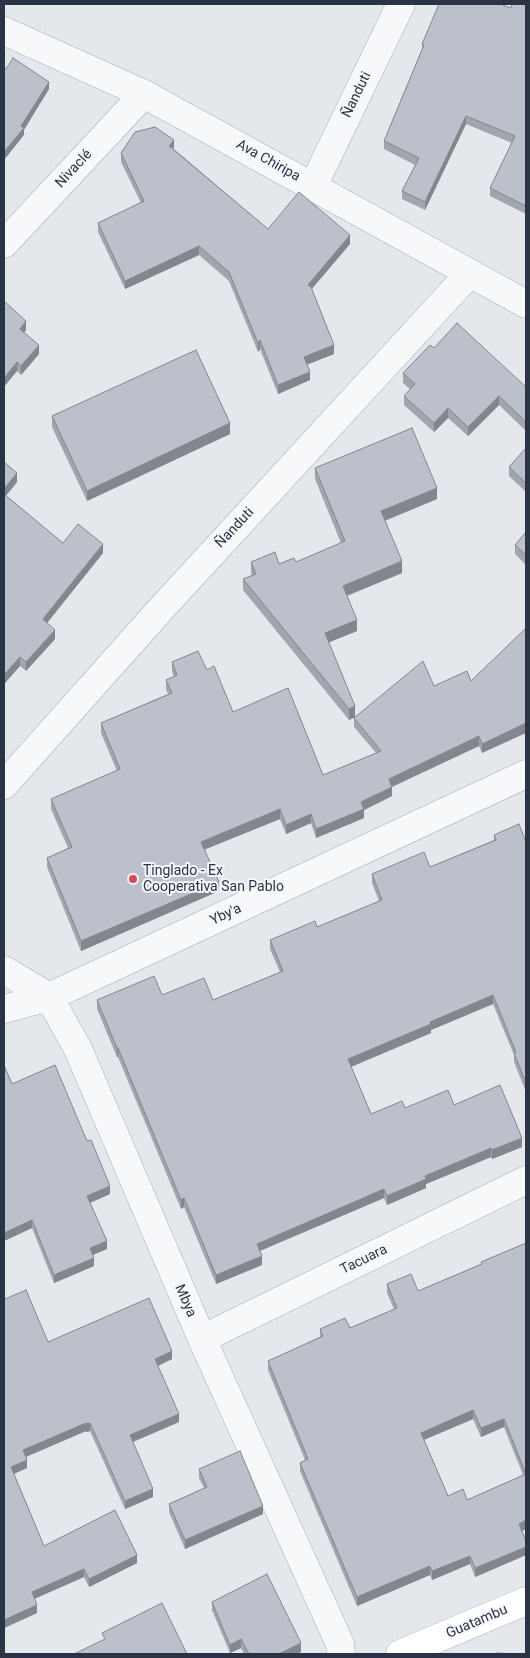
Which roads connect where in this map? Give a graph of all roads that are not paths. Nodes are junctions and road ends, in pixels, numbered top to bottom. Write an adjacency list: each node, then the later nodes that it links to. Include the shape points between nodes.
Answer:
1 (401, 4): 4 (street, Ñanduti)
2 (4, 31): 3 (street, Ava Chiripa)
3 (144, 94): 4 (street, Ava Chiripa); 5 (street, Nivaclé)
4 (313, 186): 6 (street, Ava Chiripa)
5 (4, 244)
6 (469, 274): 7 (street, Ava Chiripa); 9 (street, Ñanduti)
7 (526, 304)
8 (526, 774): 11 (street, Yby'a)
9 (4, 785)
10 (4, 970): 11 (street)
11 (50, 997): 12 (street, Yby'a); 14 (street, Mbya, via 78,1049)
12 (4, 1009)
13 (526, 1180): 14 (street, Tacuara)
14 (202, 1339): 16 (street, Mbya, via 340,1644)
15 (526, 1601): 17 (street, Guatambu)
16 (341, 1654)
17 (400, 1654)

